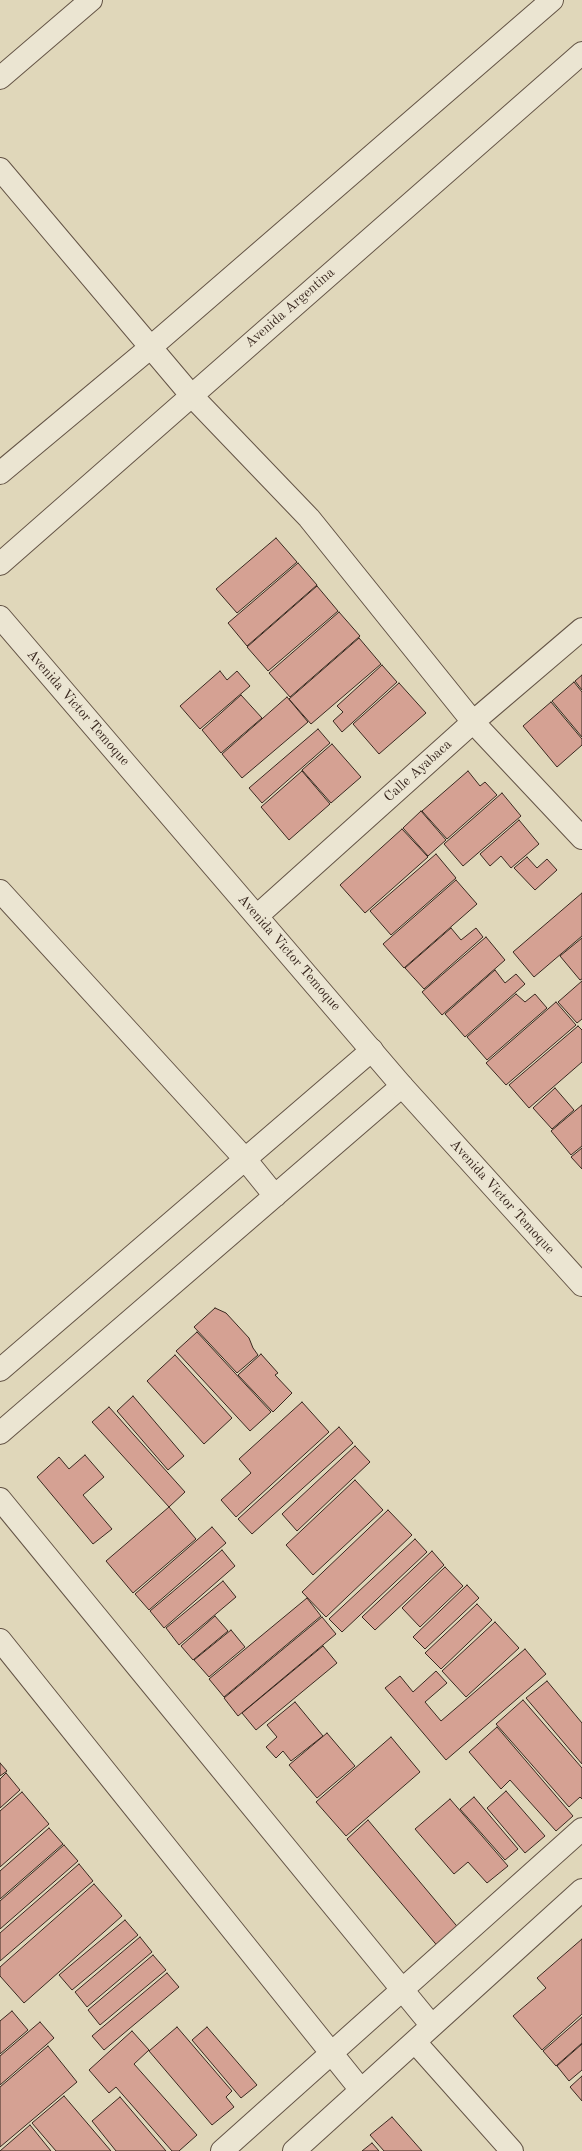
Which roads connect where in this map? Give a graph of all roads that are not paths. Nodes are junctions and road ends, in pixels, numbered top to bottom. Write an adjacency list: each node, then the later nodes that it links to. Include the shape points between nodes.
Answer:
1 (90, 0): 4 (street)
2 (552, 0): 6 (street)
3 (582, 53): 7 (street, Avenida Argentina)
4 (0, 78)
5 (0, 170): 6 (street)
6 (151, 347): 7 (street); 8 (street)
7 (191, 395): 9 (street, Avenida Argentina); 12 (street, via 309,518)
8 (0, 473)
9 (0, 564)
10 (0, 618): 15 (street, Avenida Victor Temoque)
11 (582, 629): 12 (street, Calle Ayabaca)
12 (473, 722): 13 (street); 15 (street, Calle Ayabaca)
13 (582, 838)
14 (0, 891): 18 (street)
15 (257, 916): 16 (street, Avenida Victor Temoque)
16 (372, 1050): 17 (street, Avenida Victor Temoque); 18 (street)
17 (402, 1086): 19 (street); 20 (street, Avenida Victor Temoque)
18 (245, 1160): 19 (street); 21 (street)
19 (275, 1196): 22 (street)
20 (582, 1285)
21 (0, 1370)
22 (0, 1433)
23 (0, 1499): 27 (street)
24 (0, 1640): 30 (street)
25 (582, 1829): 27 (street)
26 (582, 1890): 28 (street)
27 (402, 1989): 28 (street); 30 (street)
28 (432, 2026): 29 (street)
29 (415, 2042): 31 (street); 34 (street)
30 (330, 2053): 31 (street); 32 (street)
31 (361, 2090): 33 (street)
32 (222, 2151)
33 (294, 2151)
34 (512, 2151)

